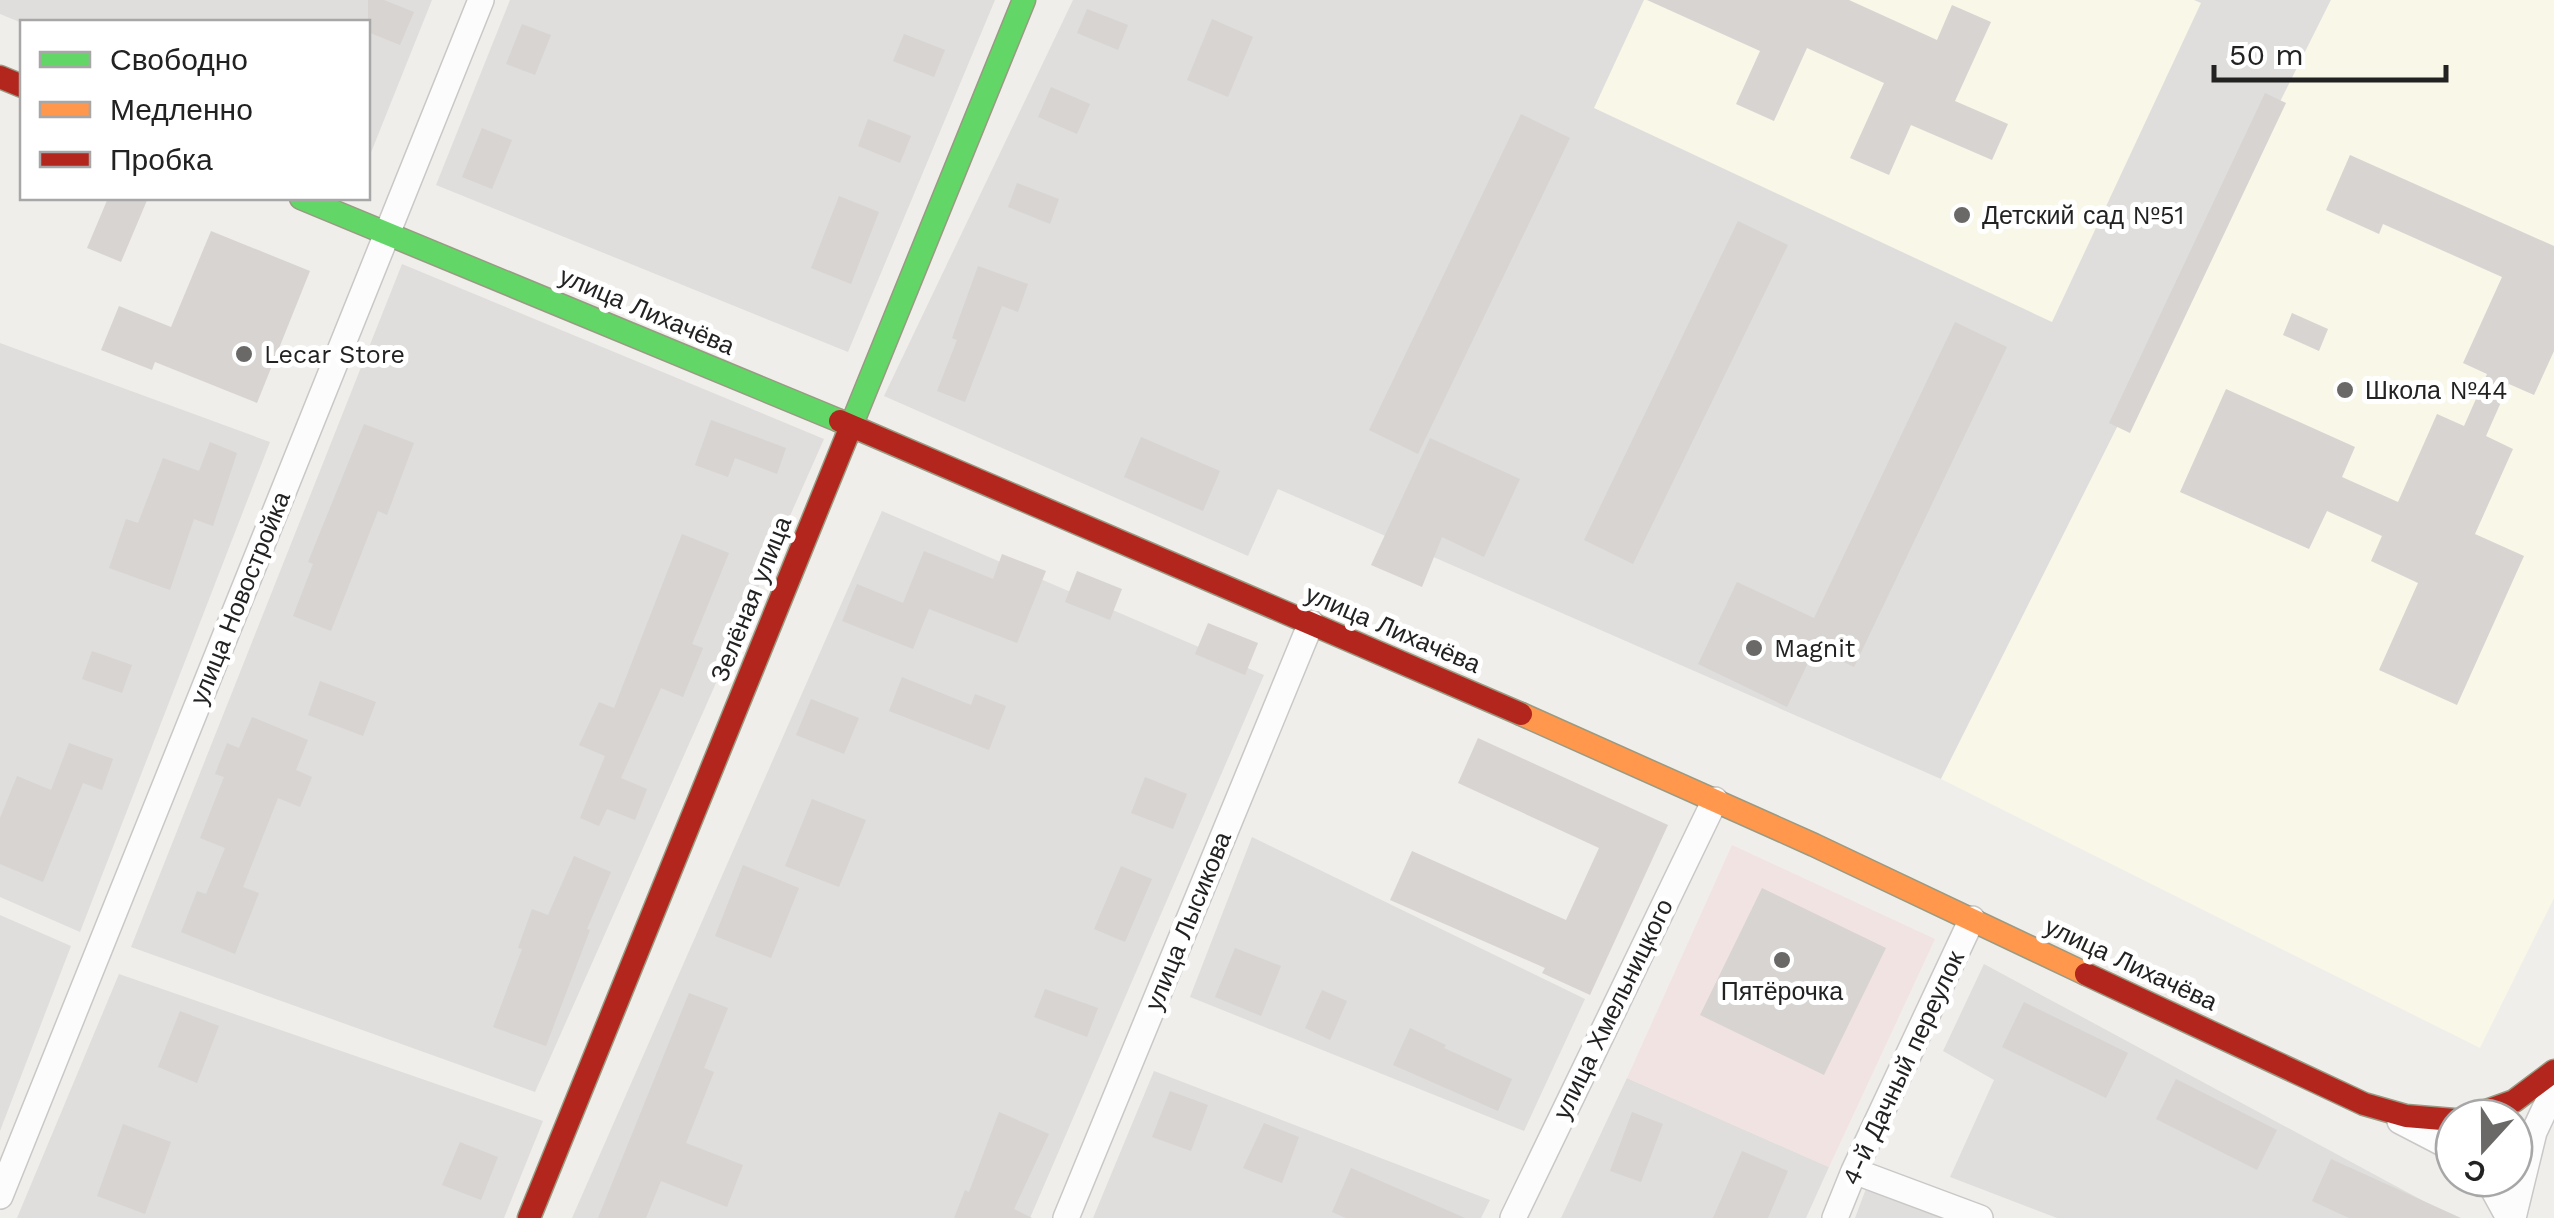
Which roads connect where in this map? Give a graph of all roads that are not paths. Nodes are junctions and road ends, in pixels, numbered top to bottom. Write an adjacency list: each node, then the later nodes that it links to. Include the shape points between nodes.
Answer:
1 (481, 0): 4 (street, улица Новостройка)
2 (1024, 0): 5 (main road, Зелёная улица)
3 (306, 200): 4 (main road, улица Лихачёва)
4 (388, 232): 5 (main road, улица Лихачёва); 16 (street, улица Новостройка)
5 (850, 426): 6 (main road, улица Лихачёва); 17 (main road, Зелёная улица)
6 (1311, 624): 7 (main road, улица Лихачёва); 18 (street, улица Лысикова)
7 (1715, 800): 8 (main road, улица Лихачёва); 19 (street, улица Хмельницкого)
8 (1972, 919): 12 (main road, улица Лихачёва); 15 (street, 4-й Дачный переулок)
9 (2554, 1071): 11 (main road)
10 (2554, 1089): 22 (street, via 2534,1132)
11 (2520, 1098)
12 (2387, 1114): 13 (main road, улица Лихачёва); 14 (street)
13 (2434, 1120)
14 (2434, 1139)
15 (1854, 1171): 20 (street, 4-й Дачный переулок); 21 (street)
16 (0, 1196)
17 (529, 1218)
18 (1066, 1218)
19 (1513, 1218)
20 (1835, 1218)
21 (1980, 1218)
22 (2511, 1218)

